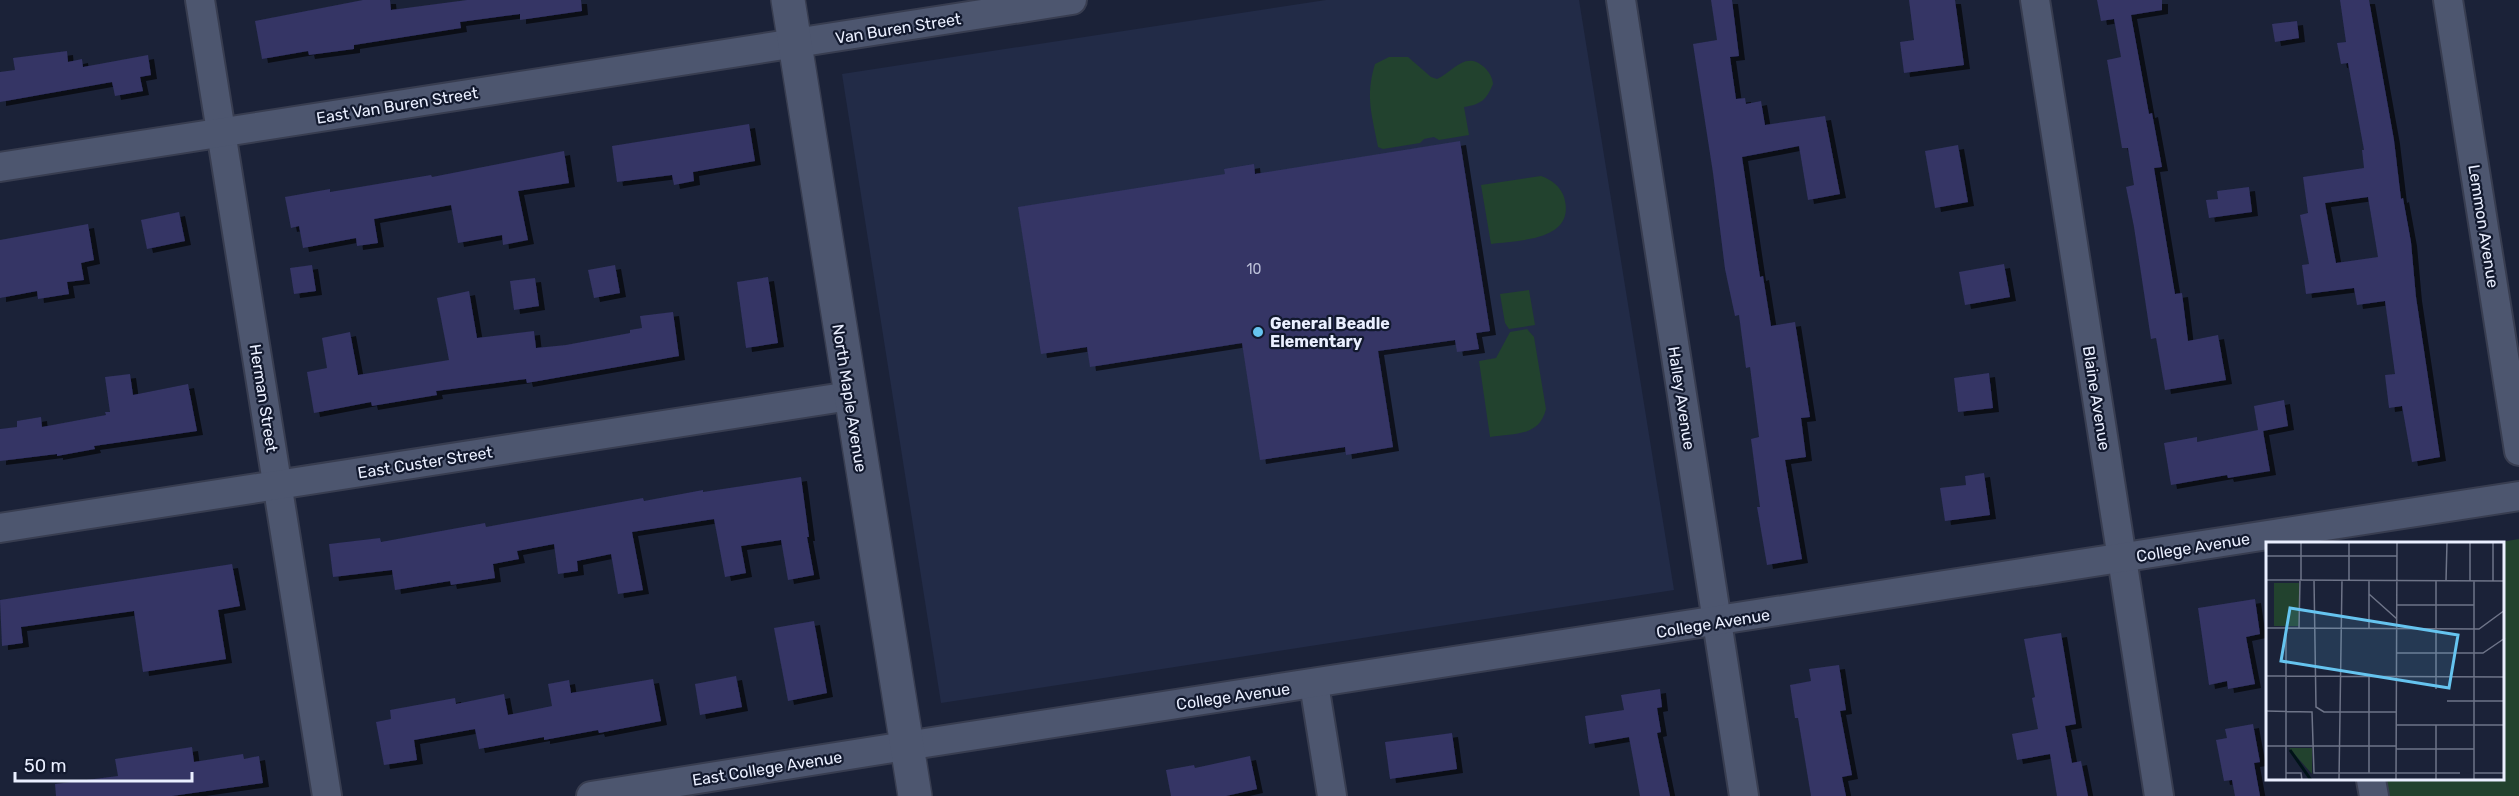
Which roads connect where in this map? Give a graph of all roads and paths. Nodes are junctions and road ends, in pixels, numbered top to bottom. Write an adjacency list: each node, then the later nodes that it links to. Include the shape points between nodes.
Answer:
1 (200, 0): 8 (street, Herman Street)
2 (788, 0): 7 (street, North Maple Avenue)
3 (1072, 0): 7 (street, Van Buren Street)
4 (1621, 0): 19 (street, Halley Avenue)
5 (2035, 0): 18 (street, Blaine Avenue)
6 (2448, 0): 11 (street, Lemmon Avenue)
7 (795, 44): 8 (street, East Van Buren Street); 10 (street, North Maple Avenue)
8 (222, 132): 9 (street, East Van Buren Street); 12 (street, Herman Street)
9 (0, 167)
10 (850, 396): 12 (street, East Custer Street); 21 (street, North Maple Avenue)
11 (2519, 451)
12 (278, 485): 14 (street, East Custer Street); 23 (street, Herman Street)
13 (2519, 496): 15 (street, College Avenue)
14 (0, 528)
15 (2334, 535): 17 (street, College Avenue)
16 (2266, 542): 18 (street, College Avenue)
17 (2269, 542)
18 (2121, 558): 19 (street, College Avenue); 28 (street, Blaine Avenue)
19 (1718, 623): 20 (street, College Avenue); 27 (street, Halley Avenue)
20 (1314, 684): 21 (street, College Avenue); 26 (street)
21 (907, 745): 24 (street, East College Avenue); 25 (street, North Maple Avenue)
22 (2371, 781): 29 (street)
23 (327, 796)
24 (591, 796)
25 (915, 796)
26 (1332, 796)
27 (1744, 796)
28 (2159, 796)
29 (2374, 796)

